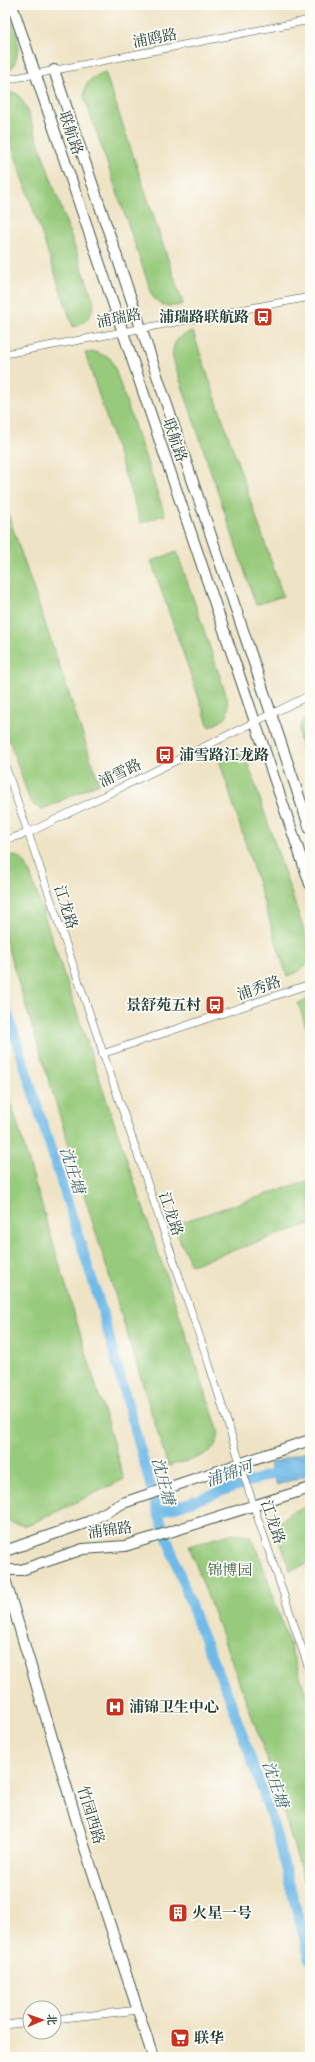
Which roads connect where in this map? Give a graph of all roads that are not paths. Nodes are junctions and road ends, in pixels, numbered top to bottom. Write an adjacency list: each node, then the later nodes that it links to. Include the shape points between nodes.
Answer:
1 (12, 5): 4 (street, 联航路)
2 (310, 20): 3 (street, 浦鸥路)
3 (54, 70): 4 (street, 浦鸥路); 7 (street, 联航路)
4 (35, 74): 5 (street, 浦鸥路); 8 (street, 联航路)
5 (5, 80)
6 (310, 297): 7 (street, 浦瑞路)
7 (141, 327): 8 (street, 浦瑞路); 11 (street, 联航路)
8 (122, 331): 9 (street, 浦瑞路); 12 (street, 联航路)
9 (5, 354)
10 (310, 695): 11 (street, 浦雪路)
11 (271, 713): 12 (street, 浦雪路); 14 (street, 联航路)
12 (254, 721): 15 (street, 浦雪路); 17 (street, 联航路)
13 (5, 765): 15 (street, 江龙路)
14 (310, 830)
15 (28, 833): 16 (street, 浦雪路); 19 (street, 江龙路)
16 (5, 840)
17 (310, 884)
18 (310, 984): 19 (street, 浦秀路)
19 (102, 1054): 21 (street, 江龙路, via 209,1364)
20 (310, 1440): 21 (street, 浦锦路)
21 (240, 1464): 23 (street, 江龙路); 24 (street, 浦锦路, via 123,1503 88,1522)
22 (310, 1488): 23 (street, 浦锦路)
23 (254, 1507): 25 (street, 浦锦路, via 125,1546 83,1549 21,1570); 27 (street, 江龙路)
24 (5, 1551)
25 (5, 1570)
26 (5, 1579): 28 (street, 竹园西路, via 82,1839)
27 (310, 1672)
28 (139, 2010): 29 (street); 32 (street, 竹园西路)
29 (62, 2019)
30 (22, 2023): 31 (street)
31 (5, 2025)
32 (153, 2057)

